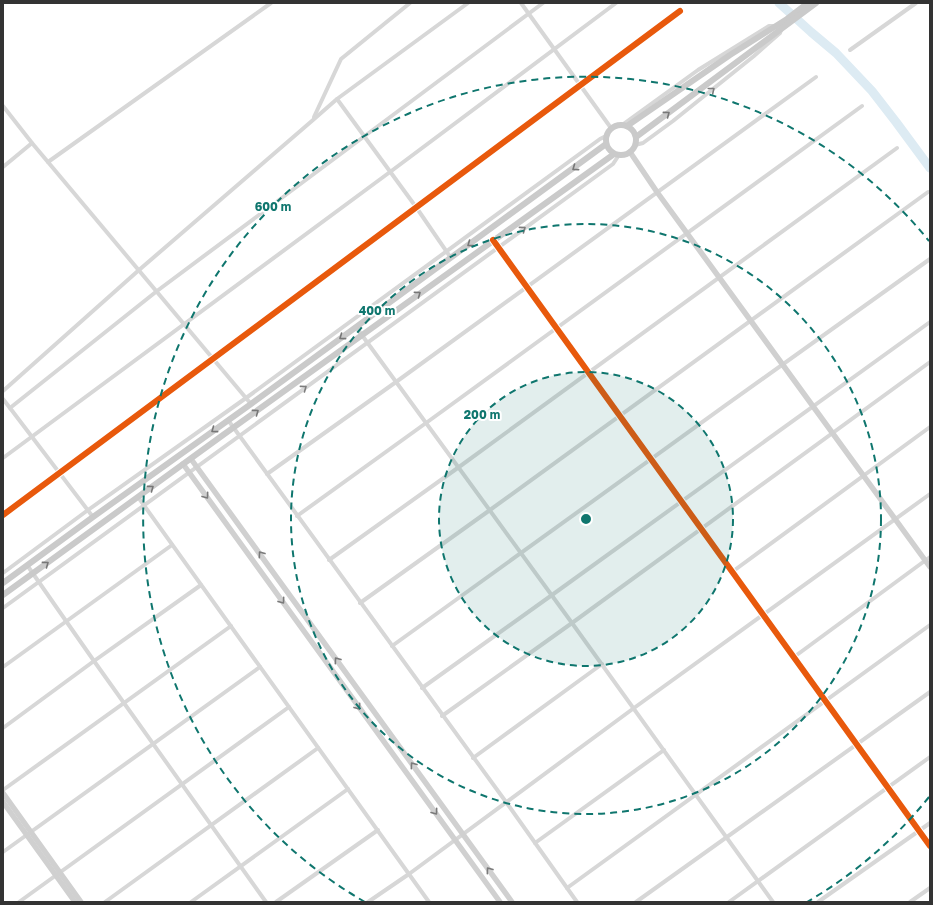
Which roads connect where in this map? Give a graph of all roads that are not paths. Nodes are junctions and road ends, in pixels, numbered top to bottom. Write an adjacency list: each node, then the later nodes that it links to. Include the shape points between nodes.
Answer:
1 (270, 3): 33 (street)
2 (410, 3): 21 (street, via 341,59)
3 (468, 3): 18 (street)
4 (521, 3): 12 (street)
5 (543, 3): 12 (street)
6 (616, 3): 14 (street)
7 (816, 3): 10 (main road)
8 (821, 3): 10 (street)
9 (916, 3): 15 (street)
10 (808, 4): 13 (main road)
11 (680, 11): 17 (street)
12 (529, 14): 14 (street); 24 (street)
13 (778, 27): 22 (main road, via 730,55); 26 (main road, one-way to 13); 29 (street, one-way to 13, via 643,143 718,85 780,33)
14 (554, 49): 17 (street); 35 (street)
15 (850, 50)
16 (816, 77): 36 (street)
17 (580, 85): 23 (street); 38 (street)
18 (337, 100): 21 (street); 24 (street)
19 (3, 106): 27 (street)
20 (862, 106): 39 (street)
21 (313, 120): 45 (street)
22 (625, 125): 23 (main road); 26 (main road, via 633,130)
23 (611, 128): 25 (main road)
24 (364, 136): 35 (street); 48 (street)
25 (606, 136): 28 (main road); 42 (street)
26 (636, 137): 29 (main road)
27 (32, 143): 33 (street); 34 (street)
28 (606, 144): 32 (main road, via 609,150); 43 (main road, one-way to 43)
29 (635, 145): 31 (main road)
30 (898, 148): 46 (street)
31 (630, 152): 32 (main road, via 625,155); 36 (main road)
32 (616, 154): 40 (main road); 41 (street, one-way to 32, via 612,164)
33 (48, 162): 45 (street)
34 (3, 167)
35 (390, 172): 38 (street); 51 (street)
36 (657, 192): 39 (main road); 47 (street)
37 (928, 192): 49 (street)
38 (416, 207): 42 (street); 56 (street)
39 (686, 233): 46 (main road); 53 (street)
40 (493, 240): 41 (street); 54 (main road, one-way to 40)
41 (498, 247): 47 (street); 55 (street)
42 (446, 252): 43 (street); 62 (street)
43 (451, 258): 52 (main road)
44 (930, 259): 58 (street)
45 (139, 270): 48 (street); 61 (street)
46 (719, 278): 49 (main road); 59 (street)
47 (527, 287): 53 (street); 60 (street)
48 (157, 291): 51 (street); 66 (street)
49 (750, 321): 58 (main road); 67 (street)
50 (930, 322): 65 (street)
51 (184, 324): 56 (street); 74 (street)
52 (356, 327): 54 (street); 64 (main road, one-way to 64)
53 (556, 328): 59 (street); 69 (street)
54 (362, 334): 55 (street); 71 (main road, one-way to 54)
55 (368, 342): 60 (street); 73 (street, one-way to 55)
56 (213, 358): 62 (street); 82 (street)
57 (930, 362): 72 (street)
58 (782, 364): 65 (main road); 77 (street)
59 (589, 372): 67 (street); 80 (street)
60 (396, 382): 69 (street); 83 (street)
61 (3, 391)
62 (246, 398): 64 (street); 89 (street)
63 (3, 399): 66 (street)
64 (251, 404): 68 (main road)
65 (813, 407): 72 (main road); 87 (street)
66 (10, 408): 74 (street)
67 (620, 415): 77 (street); 90 (street)
68 (228, 420): 71 (street); 93 (main road, one-way to 93)
69 (426, 423): 80 (street); 92 (street)
70 (930, 427): 84 (street)
71 (234, 428): 73 (street); 76 (main road)
72 (832, 433): 84 (main road); 95 (street)
73 (239, 436): 79 (street); 83 (street)
74 (31, 437): 75 (street); 82 (street)
75 (3, 458)
76 (191, 459): 78 (main road); 79 (main road)
77 (652, 460): 87 (street); 97 (street)
78 (183, 464): 81 (main road); 86 (main road, one-way to 78)
79 (197, 466): 81 (street); 150 (main road, one-way to 79)
80 (459, 467): 90 (street); 99 (street)
81 (189, 472): 88 (street); 152 (main road, one-way to 152)
82 (59, 473): 89 (street); 91 (street)
83 (267, 474): 92 (street)
84 (863, 476): 94 (main road); 102 (street)
85 (930, 494): 94 (street)
86 (138, 497): 88 (street); 104 (main road, one-way to 86)
87 (682, 501): 95 (street); 109 (street)
88 (143, 505): 96 (street); 106 (street)
89 (88, 510): 93 (street); 103 (street)
90 (490, 510): 97 (street); 110 (street)
91 (3, 514)
92 (297, 516): 99 (street)
93 (93, 517): 100 (main road)
94 (895, 520): 98 (main road); 112 (street)
95 (701, 529): 102 (street); 114 (street)
96 (172, 544): 107 (street); 113 (street)
97 (521, 553): 109 (street); 117 (street)
98 (928, 559): 101 (main road); 118 (street)
99 (329, 560): 110 (street)
100 (27, 565): 104 (street); 105 (main road)
101 (930, 567)
102 (732, 572): 112 (street)
103 (3, 573)
104 (32, 574): 106 (street); 108 (main road)
105 (3, 582)
106 (38, 582): 111 (street); 113 (street)
107 (201, 585): 116 (street); 119 (street)
108 (3, 596)
109 (552, 596): 114 (street); 123 (street)
110 (360, 603): 117 (street)
111 (3, 608)
112 (763, 615): 118 (street); 128 (street)
113 (66, 621): 119 (street); 121 (street)
114 (572, 623): 120 (street); 129 (street)
115 (930, 625): 125 (street)
116 (231, 626): 122 (street); 126 (street)
117 (392, 646): 123 (street)
118 (794, 658): 125 (street)
119 (94, 661): 126 (street); 130 (street)
120 (602, 664): 128 (street); 136 (street)
121 (3, 667)
122 (260, 667): 127 (street); 131 (street)
123 (422, 688): 129 (street)
124 (930, 692): 132 (street)
125 (826, 701): 132 (street); 142 (street)
126 (124, 703): 131 (street); 140 (street)
127 (289, 707): 133 (street); 137 (street)
128 (634, 708): 134 (street); 144 (street)
129 (442, 716): 136 (street)
130 (3, 728)
131 (153, 744): 137 (street); 149 (street)
132 (857, 744): 138 (street); 151 (street)
133 (318, 748): 139 (street); 146 (street)
134 (664, 750): 142 (street); 153 (street)
135 (930, 757): 138 (street)
136 (473, 758): 144 (street)
137 (182, 784): 146 (street); 157 (street)
138 (888, 788): 148 (street); 159 (street)
139 (348, 789): 147 (street); 156 (street)
140 (3, 790)
141 (3, 793): 149 (main road)
142 (696, 794): 151 (street); 160 (street)
143 (3, 802): 149 (main road)
144 (506, 802): 150 (street); 153 (street)
145 (930, 823): 148 (street)
146 (211, 825): 156 (street); 165 (street)
147 (378, 830): 158 (street); 168 (street)
148 (919, 831): 154 (street); 177 (street)
149 (29, 833): 155 (street); 157 (main road)
150 (462, 834): 152 (street); 172 (main road, one-way to 150)
151 (727, 837): 159 (street); 174 (street)
152 (455, 840): 158 (street); 171 (main road)
153 (535, 843): 160 (street)
154 (930, 846)
155 (3, 852)
156 (240, 866): 166 (street); 167 (street)
157 (58, 874): 162 (street); 163 (main road); 164 (main road)
158 (409, 874): 169 (street); 170 (street)
159 (758, 881): 175 (street); 176 (street)
160 (567, 888): 173 (street)
161 (930, 888): 178 (street)
162 (19, 902)
163 (75, 902)
164 (81, 902)
165 (105, 902)
166 (190, 902)
167 (266, 902)
168 (276, 902)
169 (368, 902)
170 (429, 902)
171 (500, 902)
172 (512, 902)
173 (577, 902)
174 (636, 902)
175 (729, 902)
176 (773, 902)
177 (818, 902)
178 (910, 902)

